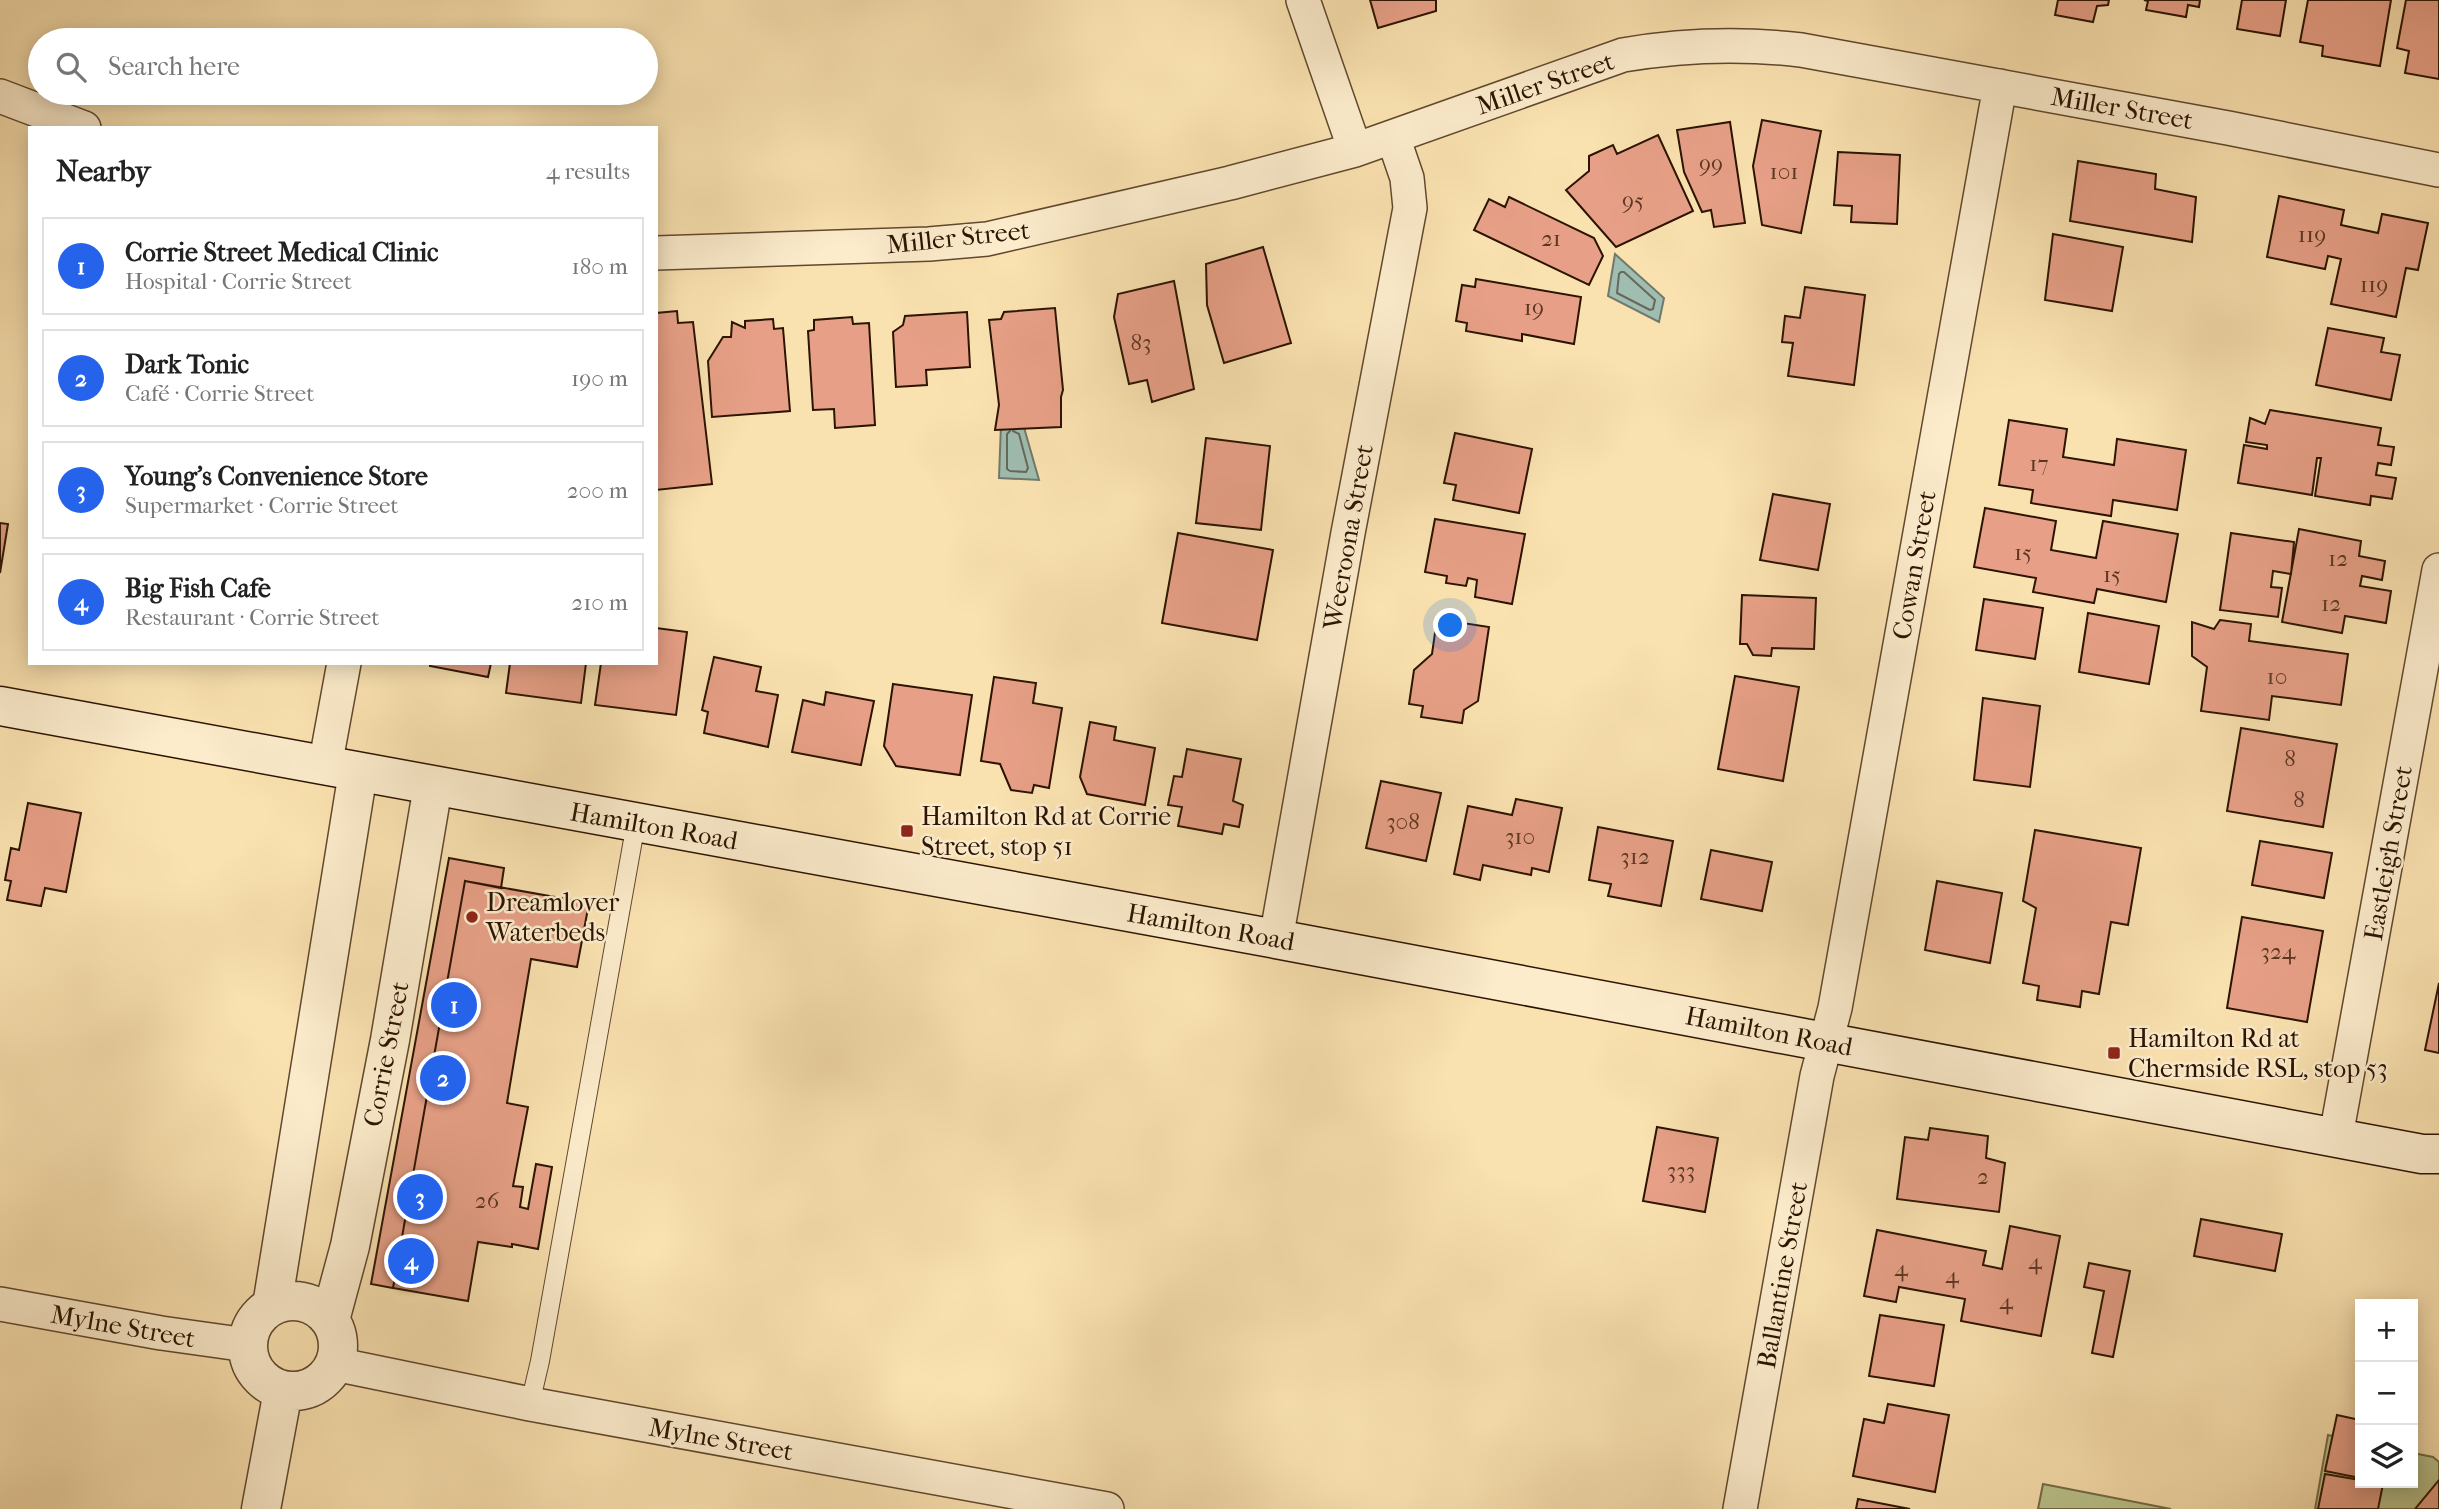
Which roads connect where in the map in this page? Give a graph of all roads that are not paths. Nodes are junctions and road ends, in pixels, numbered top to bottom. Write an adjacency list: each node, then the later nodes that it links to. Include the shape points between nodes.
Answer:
1 (1303, 0): 6 (street)
2 (2000, 86): 5 (street, Miller Street, via 1759,45 1667,49 1623,55); 7 (street, Miller Street); 16 (street, Cowan Street)
3 (0, 96): 4 (street)
4 (79, 126)
5 (1392, 137): 6 (street, Miller Street); 15 (street, Weeroona Street, via 1408,178 1410,208)
6 (1355, 150): 8 (street, Miller Street, via 987,239)
7 (2439, 170)
8 (658, 253)
9 (2439, 570): 17 (street, Eastleigh Street)
10 (344, 665): 12 (street)
11 (0, 706): 12 (main road, Hamilton Road)
12 (342, 769): 13 (main road, Hamilton Road); 20 (main road)
13 (433, 786): 14 (main road, Hamilton Road); 21 (main road, Corrie Street, via 390,1040 350,1246)
14 (636, 823): 15 (main road, Hamilton Road); 25 (lane)
15 (1276, 939): 16 (main road, Hamilton Road)
16 (1825, 1042): 17 (main road, Hamilton Road); 28 (street, Ballantine Street)
17 (2336, 1136): 18 (main road, Hamilton Road)
18 (2433, 1156)
19 (0, 1304): 22 (street, Mylne Street)
20 (272, 1306): 21 (main road, via 298,1301 310,1304); 22 (main road, via 254,1322)
21 (330, 1320): 23 (main road, via 337,1335)
22 (247, 1345): 24 (main road, via 257,1375)
23 (335, 1364): 24 (main road, via 313,1387); 25 (street, Mylne Street)
24 (283, 1391): 26 (main road)
25 (530, 1404): 27 (street, Mylne Street)
26 (261, 1509)
27 (1107, 1509)
28 (1740, 1509)

